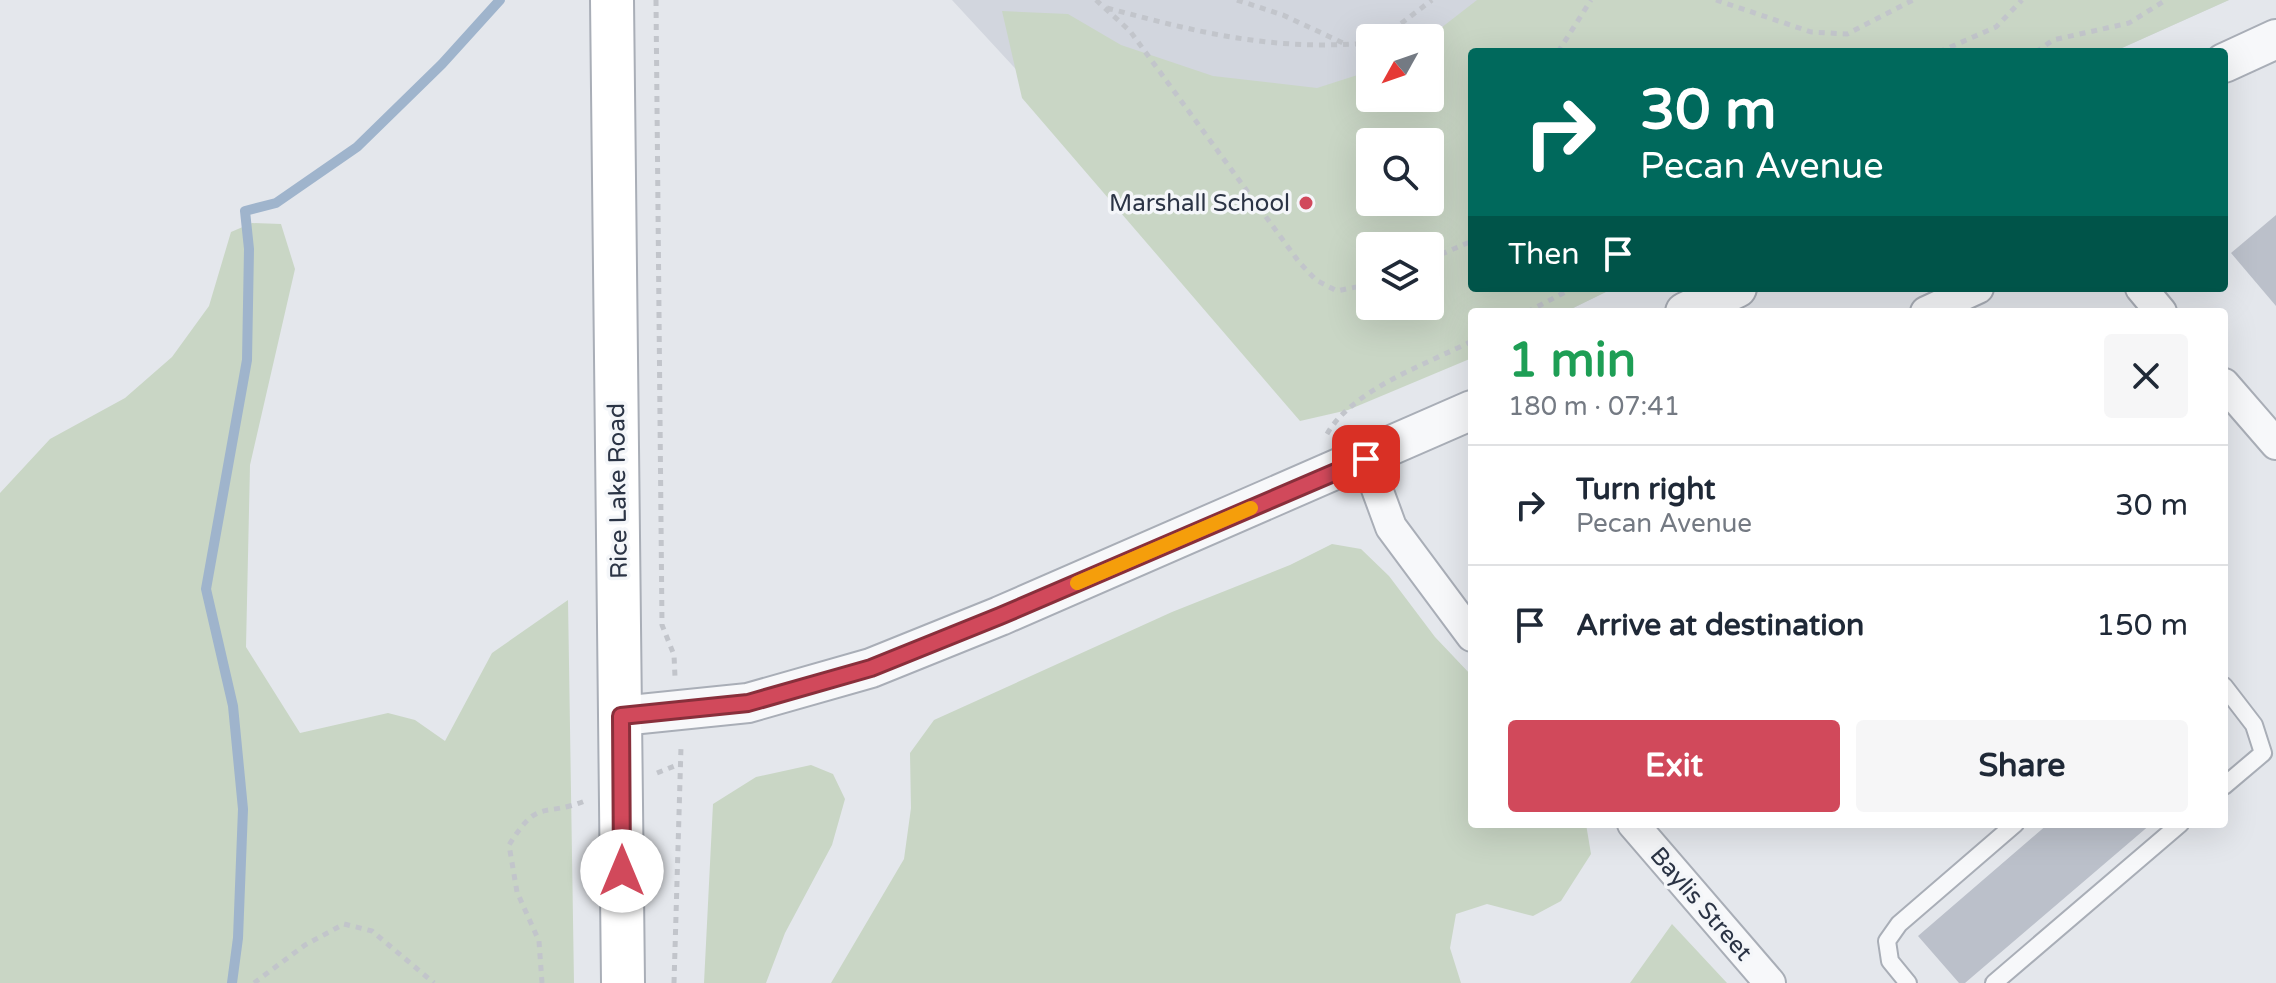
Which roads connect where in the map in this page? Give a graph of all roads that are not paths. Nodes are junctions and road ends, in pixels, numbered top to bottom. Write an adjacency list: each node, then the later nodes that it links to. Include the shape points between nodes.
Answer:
1 (612, 0): 16 (main road, Rice Lake Road)
2 (2276, 39): 3 (street)
3 (2228, 61)
4 (1728, 292): 7 (street)
5 (1969, 292): 8 (street)
6 (2144, 292): 9 (street)
7 (1694, 308)
8 (1935, 308)
9 (2158, 308)
10 (2228, 389): 12 (street)
11 (1468, 412): 13 (street)
12 (2276, 444)
13 (1366, 459): 14 (street, via 1391,527); 16 (street, via 871,668 748,703)
14 (1468, 631)
15 (2228, 691): 17 (lane, via 2254,725 2263,753)
16 (621, 716): 21 (main road, Rice Lake Road)
17 (2228, 783)
18 (1636, 828): 22 (street, Baylis Street)
19 (2010, 828): 23 (lane, via 1899,924 1887,941 1890,961)
20 (2175, 828): 24 (lane)
21 (623, 983)
22 (1770, 983)
23 (1908, 983)
24 (1994, 983)

